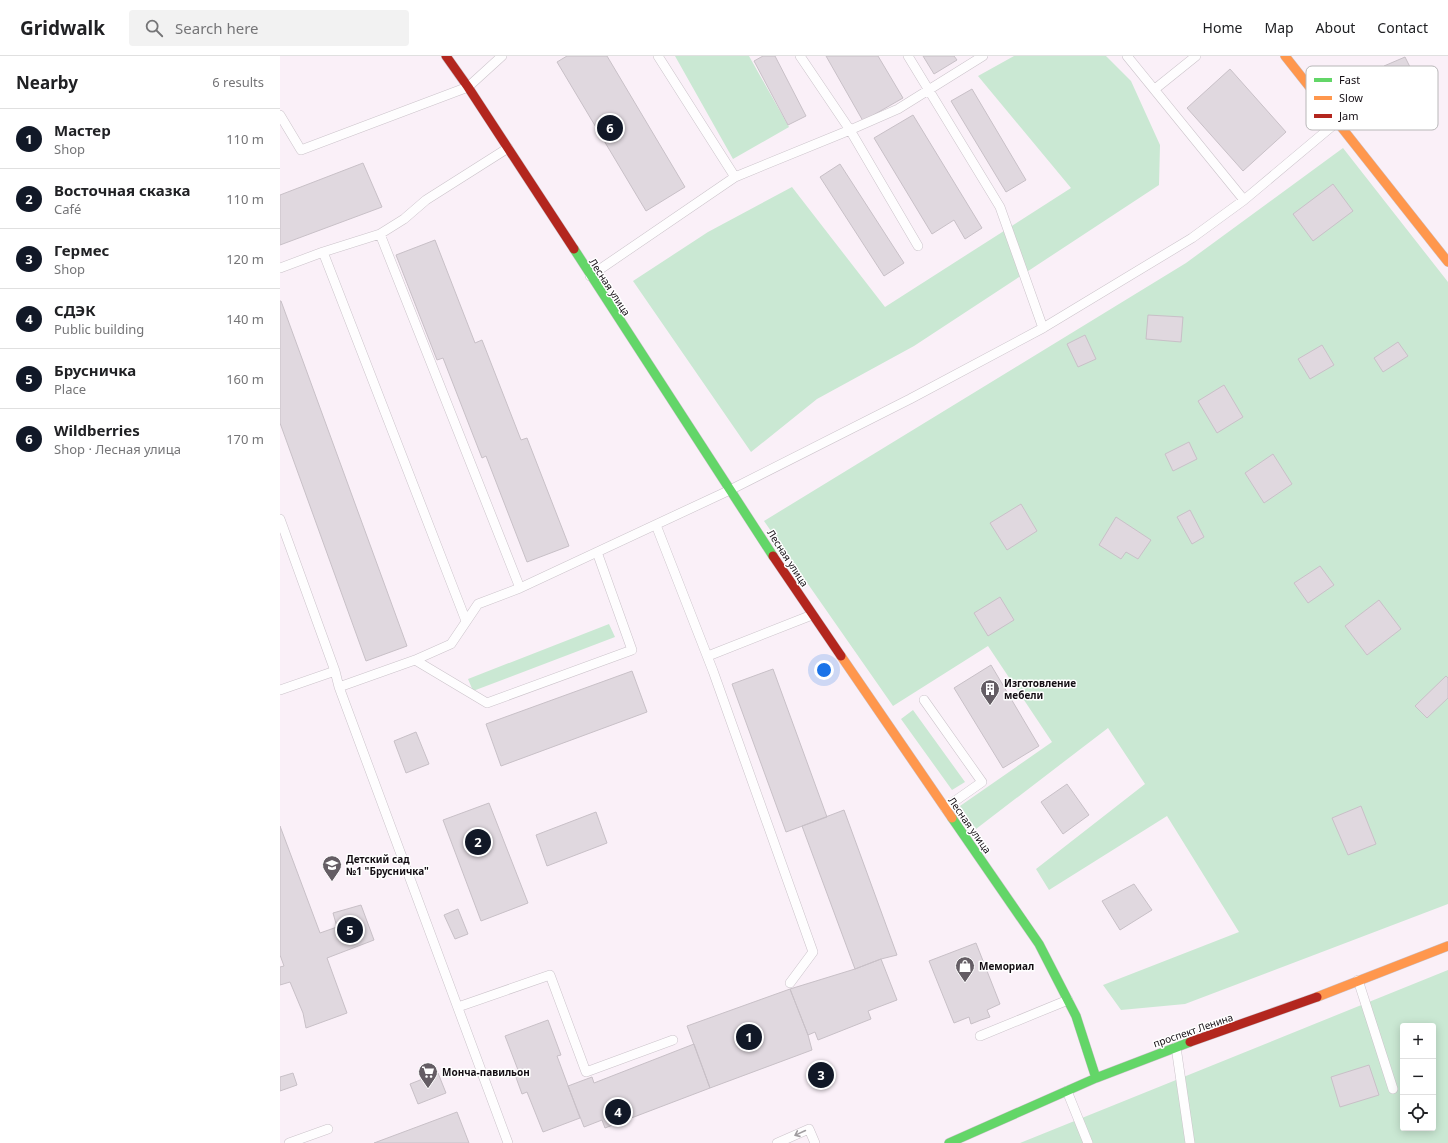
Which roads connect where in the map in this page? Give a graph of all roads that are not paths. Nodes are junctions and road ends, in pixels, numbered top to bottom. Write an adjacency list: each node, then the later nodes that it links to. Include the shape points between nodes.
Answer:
1 (446, 56): 11 (street, Лесная улица)
2 (502, 56): 11 (lane)
3 (658, 56): 19 (lane)
4 (800, 56): 15 (lane)
5 (908, 56): 12 (lane)
6 (983, 56): 12 (lane)
7 (1127, 56): 13 (lane)
8 (1196, 56): 13 (lane)
9 (1285, 56): 10 (street)
10 (1306, 82)
11 (468, 87): 14 (lane, via 301,150); 18 (street, Лесная улица)
12 (928, 89): 15 (lane, via 898,109); 27 (lane, via 1000,207)
13 (1155, 90): 20 (lane)
14 (280, 115)
15 (850, 130): 19 (lane); 22 (lane)
16 (1328, 130): 20 (lane)
17 (1344, 130): 24 (street)
18 (508, 148): 21 (lane, via 426,200 404,219); 26 (street, Лесная улица)
19 (735, 177): 26 (lane)
20 (1244, 200): 27 (lane, via 1192,238)
21 (380, 234): 23 (lane); 32 (lane)
22 (918, 246)
23 (323, 252): 25 (lane); 34 (lane)
24 (1448, 262)
25 (280, 268)
26 (590, 276): 28 (street, Лесная улица)
27 (1043, 328): 28 (lane)
28 (730, 490): 30 (lane); 33 (street, Лесная улица)
29 (280, 519): 37 (lane)
30 (656, 525): 31 (lane); 35 (lane)
31 (597, 552): 32 (lane); 36 (lane, via 632,650 487,703)
32 (520, 588): 34 (lane, via 478,604)
33 (812, 615): 35 (lane); 41 (street, Лесная улица)
34 (466, 621): 36 (lane, via 451,644)
35 (708, 656): 44 (lane, via 814,952)
36 (415, 660): 38 (lane)
37 (335, 671): 38 (lane); 39 (lane)
38 (338, 688): 46 (lane)
39 (280, 690)
40 (924, 700): 41 (lane, via 982,782)
41 (945, 808): 45 (street, Лесная улица, via 1039,944)
42 (1448, 946): 43 (street, проспект Ленина)
43 (1358, 980): 49 (street, проспект Ленина); 51 (lane)
44 (790, 983)
45 (1068, 1000): 47 (lane); 50 (street, Лесная улица, via 1076,1016)
46 (458, 1007): 48 (lane, via 550,975 586,1072); 55 (lane)
47 (980, 1036)
48 (673, 1040)
49 (1176, 1047): 50 (street, проспект Ленина); 60 (lane)
50 (1096, 1078): 52 (street, проспект Ленина)
51 (1393, 1089)
52 (1067, 1091): 58 (street, проспект Ленина); 59 (lane)
53 (328, 1129): 54 (lane)
54 (289, 1143)
55 (508, 1143)
56 (778, 1143): 57 (lane, one-way to 56, via 809,1129)
57 (815, 1143)
58 (949, 1143)
59 (1088, 1143)
60 (1190, 1143)

